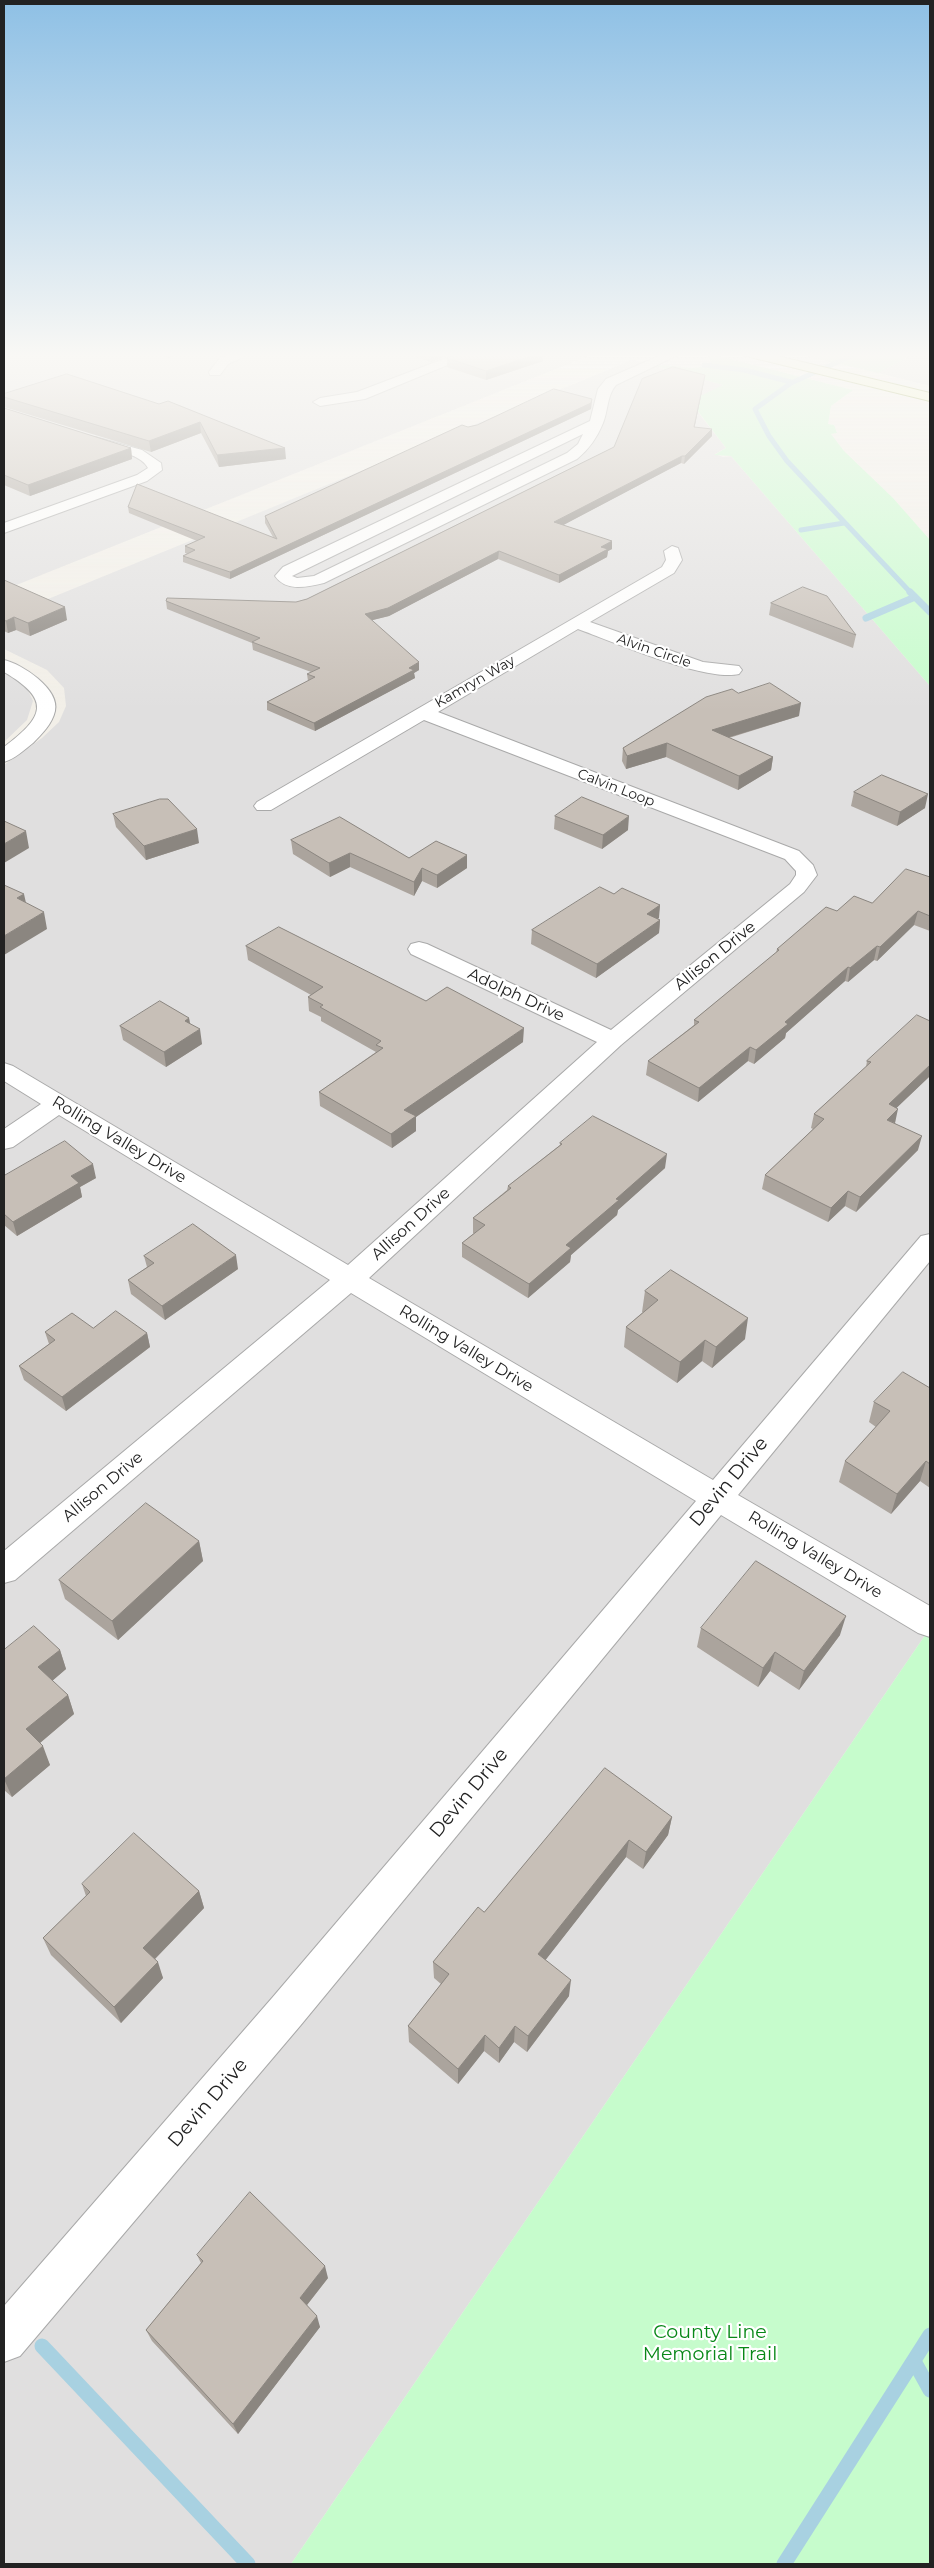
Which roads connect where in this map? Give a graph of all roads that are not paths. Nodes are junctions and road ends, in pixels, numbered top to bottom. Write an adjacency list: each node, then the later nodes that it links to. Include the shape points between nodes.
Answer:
1 (152, 472): 4 (street)
2 (494, 472): 3 (street, via 288,570 283,576 290,581 304,583 327,576)
3 (540, 472)
4 (4, 528)
5 (672, 551): 6 (street, Kamryn Way, via 674,560 668,570)
6 (576, 624): 8 (street, Alvin Circle, via 701,667); 9 (street, Kamryn Way)
7 (4, 665): 10 (street, via 34,683 47,705 43,724)
8 (733, 670)
9 (423, 713): 11 (street, Kamryn Way); 12 (street, Calvin Loop, via 792,855)
10 (4, 756)
11 (264, 806)
12 (806, 869): 14 (street, Allison Drive, via 807,875 798,888)
13 (419, 949): 14 (street, Adolph Drive)
14 (612, 1040): 19 (street, Allison Drive)
15 (4, 1071): 16 (street, Rolling Valley Drive)
16 (60, 1103): 17 (street); 19 (street, Rolling Valley Drive)
17 (4, 1140)
18 (930, 1242): 20 (street, Devin Drive)
19 (350, 1279): 20 (street, Rolling Valley Drive); 21 (street, Allison Drive)
20 (716, 1497): 22 (street, Rolling Valley Drive); 23 (street, Devin Drive, via 292,2004)
21 (4, 1570)
22 (930, 1624)
23 (4, 2340)

